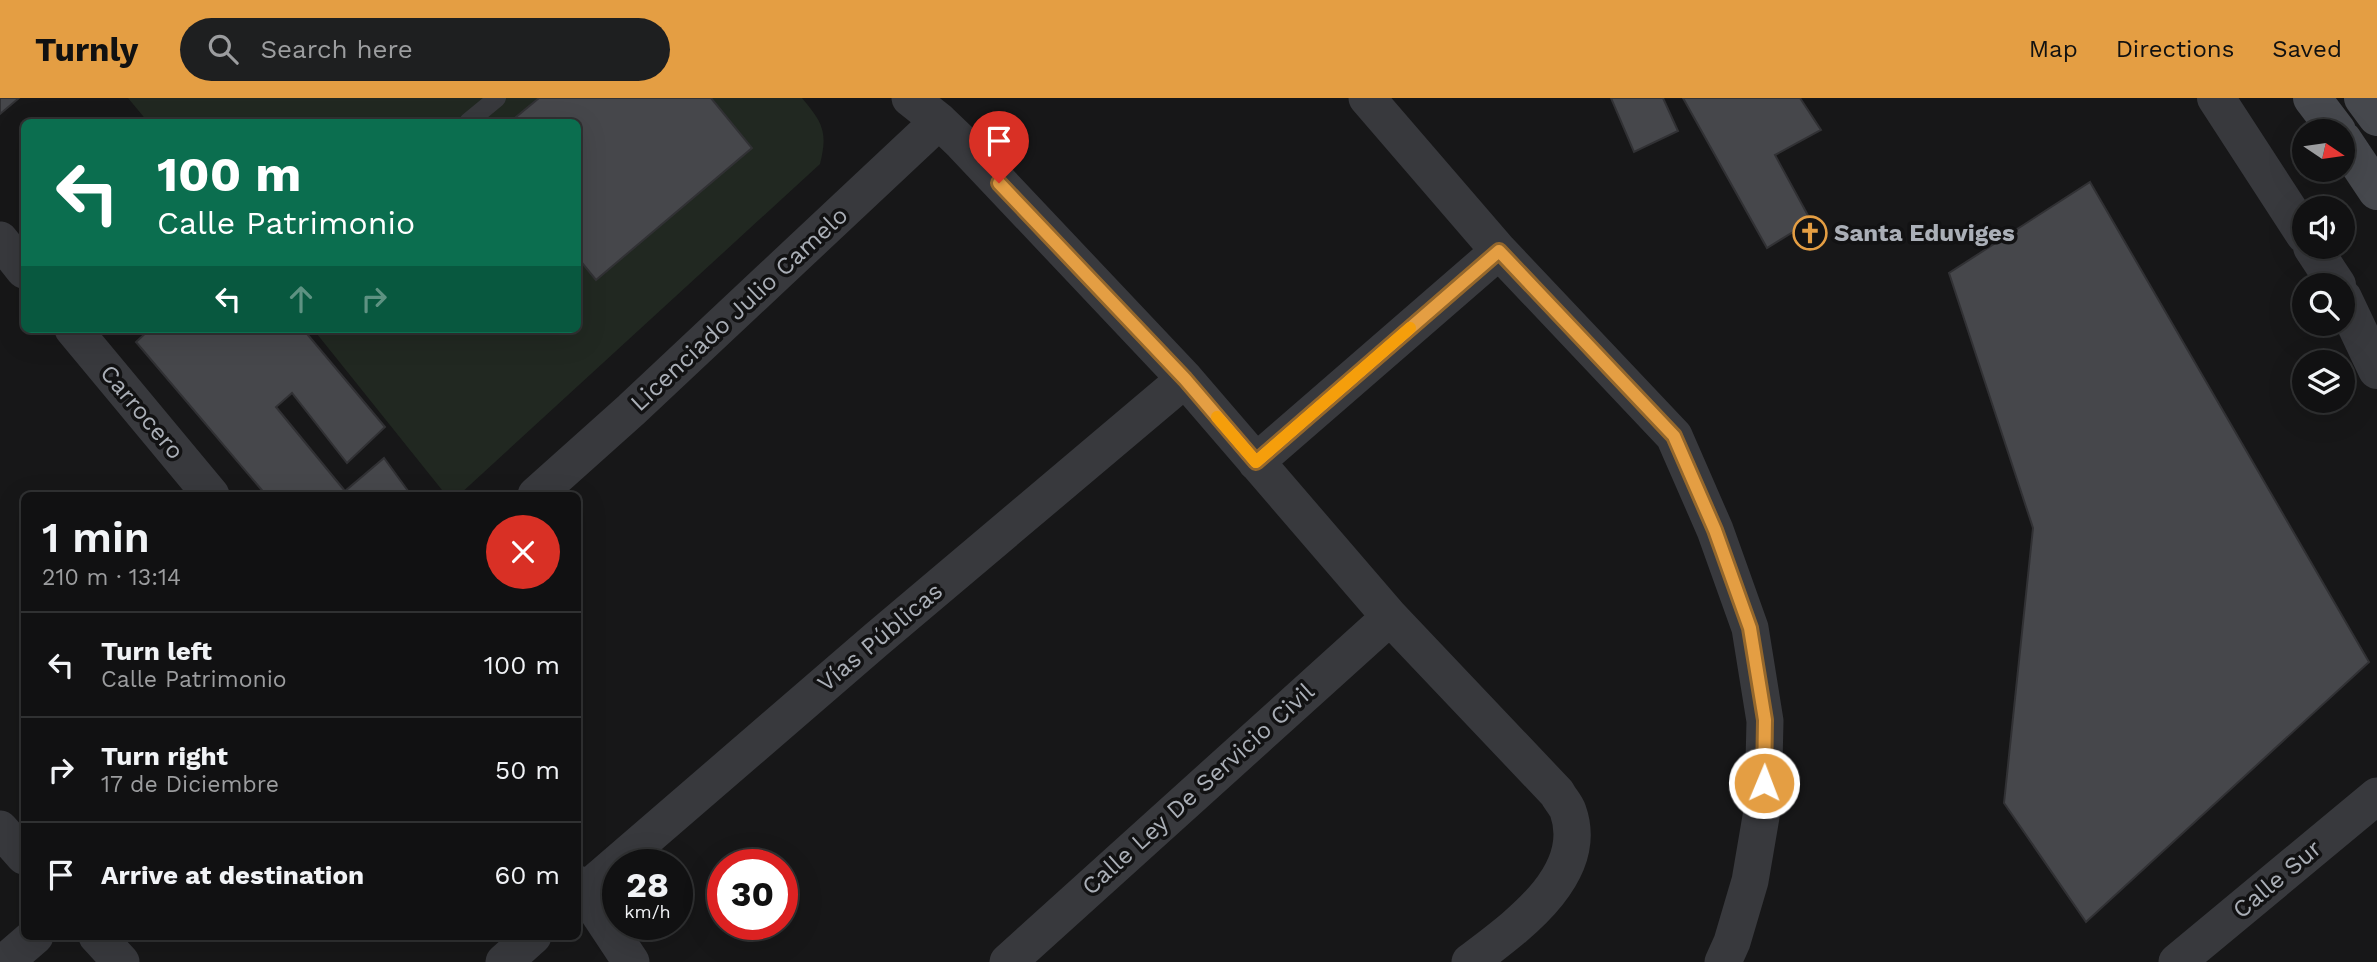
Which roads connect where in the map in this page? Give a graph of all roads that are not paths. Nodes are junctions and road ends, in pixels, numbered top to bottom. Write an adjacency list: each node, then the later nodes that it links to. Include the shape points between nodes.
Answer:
1 (497, 98): 8 (lane)
2 (910, 98): 10 (street)
3 (1367, 98): 15 (street)
4 (2216, 98): 13 (street)
5 (2312, 98): 9 (main road)
6 (2363, 98): 7 (main road)
7 (2377, 117)
8 (472, 119)
9 (2328, 119)
10 (939, 121): 20 (street); 23 (street, Licenciado Julio Camelo)
11 (2356, 160): 12 (main road)
12 (2377, 191)
13 (2292, 215)
14 (0, 240): 16 (street)
15 (1499, 251): 21 (street); 39 (street, via 1674,436 1715,530 1750,628 1765,720 1763,804 1750,881)
16 (21, 266)
17 (2355, 323): 19 (street)
18 (77, 333): 22 (street, Carrocero)
19 (2377, 370)
20 (1185, 379): 21 (street); 28 (street, Vías Públicas)
21 (1256, 462): 24 (street)
22 (209, 492)
23 (539, 492)
24 (1390, 617): 37 (street, Calle Ley De Servicio Civil); 38 (street, via 1557,793 1568,811 1573,837 1569,858 1556,882 1538,908)
25 (2377, 796): 40 (street, Calle Sur)
26 (0, 829): 27 (street)
27 (21, 853)
28 (581, 890)
29 (581, 892): 36 (street)
30 (30, 940): 33 (street)
31 (101, 940): 34 (street)
32 (528, 940): 35 (street)
33 (5, 962)
34 (121, 962)
35 (503, 962)
36 (631, 962)
37 (1008, 962)
38 (1470, 962)
39 (1723, 962)
40 (2177, 962)

